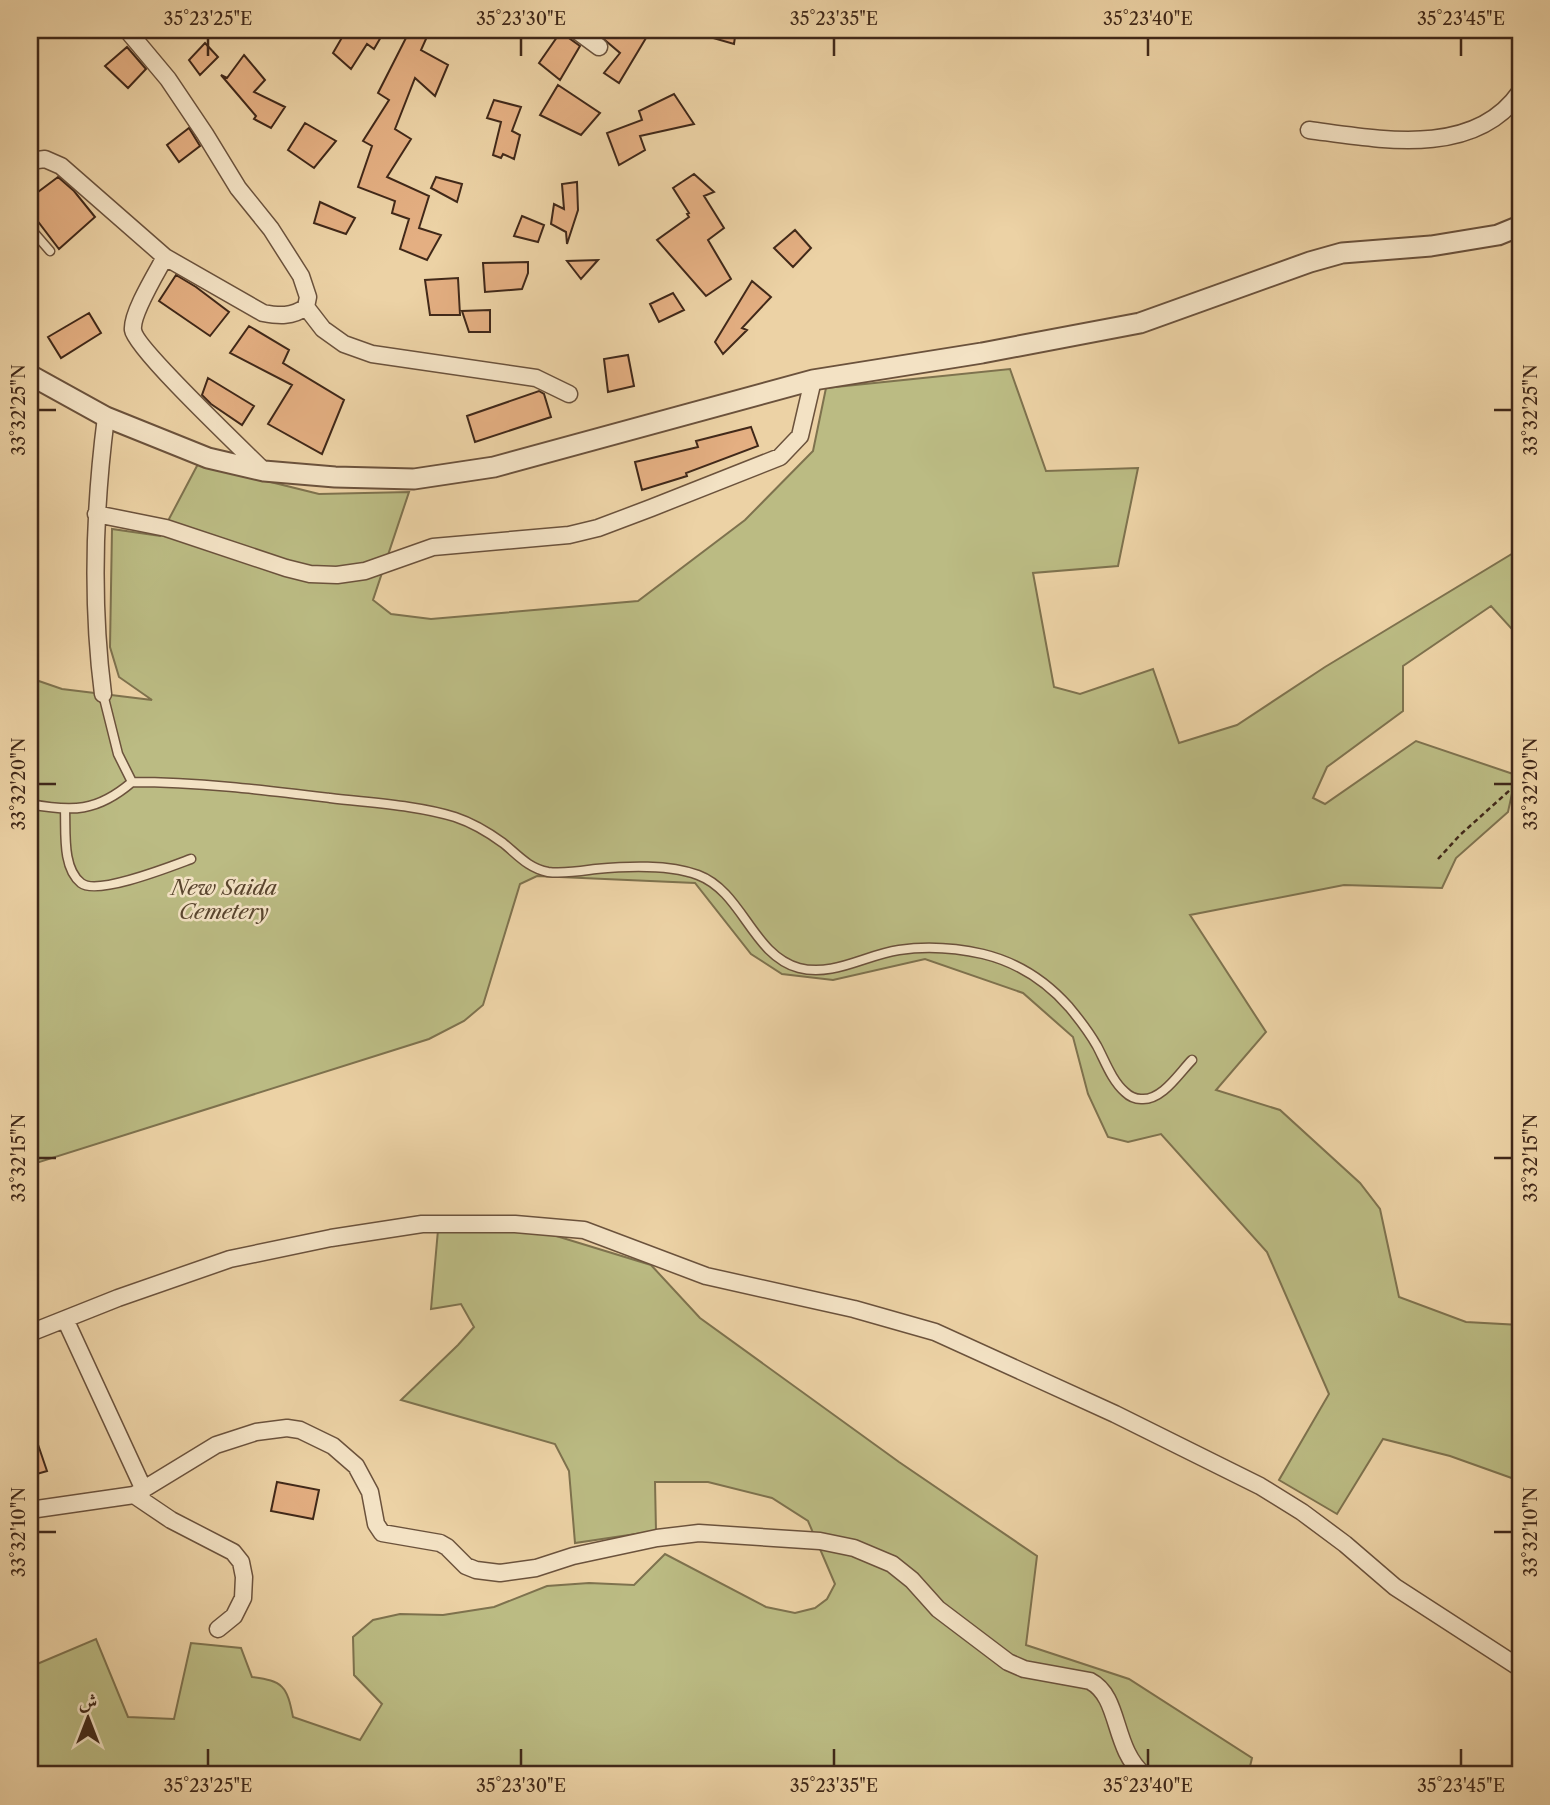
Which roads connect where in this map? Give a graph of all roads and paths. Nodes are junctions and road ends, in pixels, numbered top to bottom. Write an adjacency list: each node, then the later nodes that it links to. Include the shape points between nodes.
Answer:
1 (127, 30): 11 (street, via 168,79 238,188 294,264 308,297)
2 (576, 30): 3 (street)
3 (599, 47)
4 (1520, 92): 5 (street, via 1495,117 1436,139 1385,140)
5 (1309, 130)
6 (30, 161): 10 (street, via 45,159 61,166)
7 (1520, 226): 13 (street, via 1498,235 1431,246 1342,253 1140,323)
8 (30, 228): 9 (lane)
9 (50, 251)
10 (165, 257): 11 (street, via 263,313 288,315); 16 (street, via 132,326 135,339)
11 (306, 307): 14 (street, via 323,329 344,344 372,354 536,378)
12 (30, 375): 15 (street)
13 (813, 380): 16 (street, via 494,467 414,479); 17 (street, via 800,436 780,457 651,509 569,535 433,547 365,571 310,574 153,524)
14 (569, 394)
15 (106, 418): 16 (street, via 208,458); 17 (street)
16 (264, 471)
17 (96, 514): 18 (street, via 95,622)
18 (103, 694): 20 (lane, via 118,754)
19 (1520, 781): 24 (path)
20 (132, 782): 22 (lane, via 104,802); 25 (lane, via 233,786 424,810 472,823 528,865 550,872 629,868 698,875 722,891 772,952 799,968 832,969 900,950 936,948 1005,959 1067,1005 1125,1093 1133,1098 1143,1100 1161,1093)
21 (30, 804): 22 (lane)
22 (65, 810): 23 (lane, via 72,872 89,887 140,878)
23 (191, 859)
24 (1438, 859)
25 (1192, 1060)
26 (65, 1319): 27 (street); 28 (street); 31 (street, via 230,1259 375,1230 422,1224 584,1230 706,1276 935,1332 1015,1367 1259,1486 1302,1512 1395,1587)
27 (30, 1333)
28 (139, 1492): 29 (street); 30 (street, via 171,1520 233,1552 241,1562 243,1598 234,1616); 32 (street, via 216,1445 287,1428 333,1446 356,1466 382,1532 440,1543 476,1570 500,1573 536,1568 573,1556 699,1533 791,1538 854,1548 903,1571 938,1609 1008,1662 1097,1684 1109,1698 1131,1761)
29 (30, 1510)
30 (218, 1629)
31 (1520, 1668)
32 (1144, 1775)

